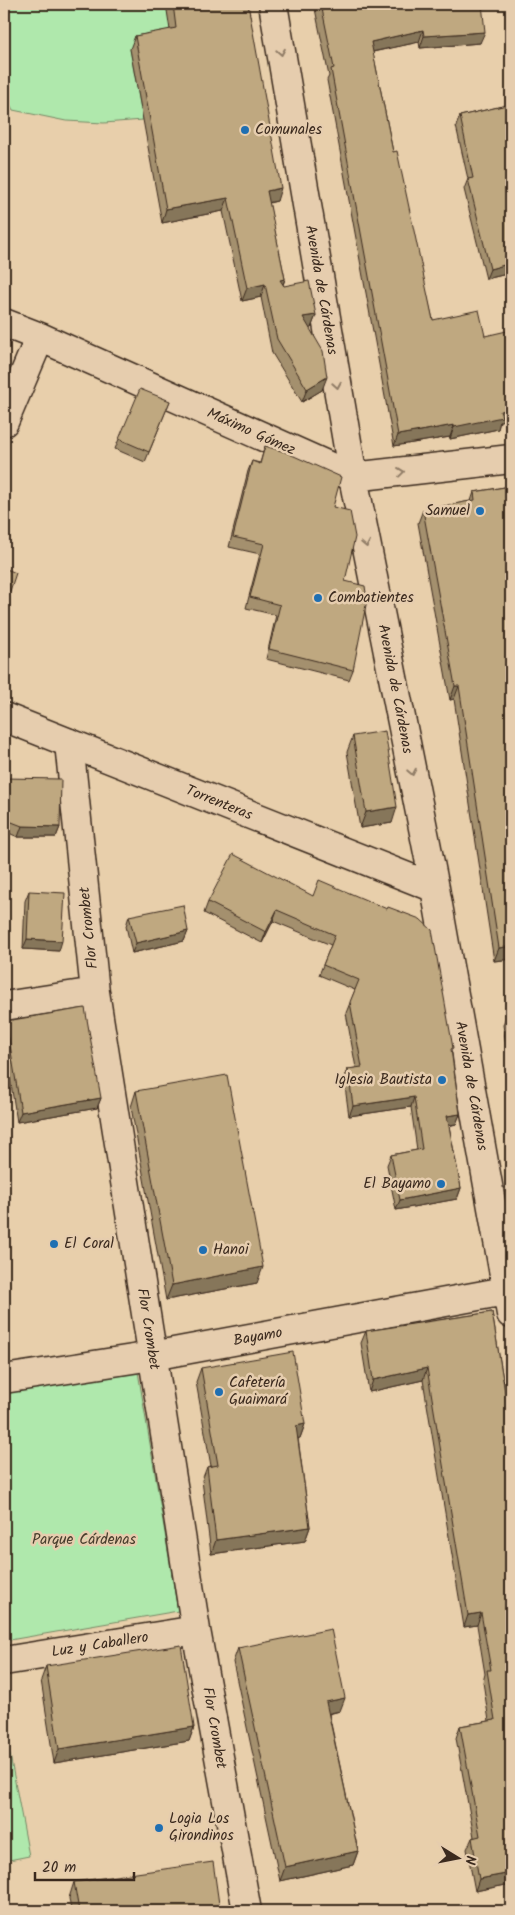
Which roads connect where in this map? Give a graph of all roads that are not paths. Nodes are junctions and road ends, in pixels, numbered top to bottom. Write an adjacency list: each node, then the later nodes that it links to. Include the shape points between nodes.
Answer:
1 (273, 4): 6 (street, Avenida de Cárdenas, one-way to 6)
2 (4, 323): 3 (street, Máximo Gómez)
3 (40, 337): 4 (street); 6 (street, Máximo Gómez)
4 (4, 422)
5 (511, 459): 6 (street, one-way to 5)
6 (353, 477): 9 (street, Avenida de Cárdenas, one-way to 9)
7 (4, 717): 8 (street, Torrenteras)
8 (69, 743): 9 (street, Torrenteras); 10 (street, Flor Crombet)
9 (435, 888): 12 (street, Avenida de Cárdenas)
10 (95, 992): 11 (street); 13 (street, Flor Crombet)
11 (4, 1006)
12 (510, 1298): 13 (street, Bayamo)
13 (152, 1356): 14 (street, Bayamo); 15 (street, Flor Crombet)
14 (4, 1379)
15 (196, 1630): 16 (street, Luz y Caballero); 17 (street, Flor Crombet)
16 (4, 1661)
17 (247, 1911)

